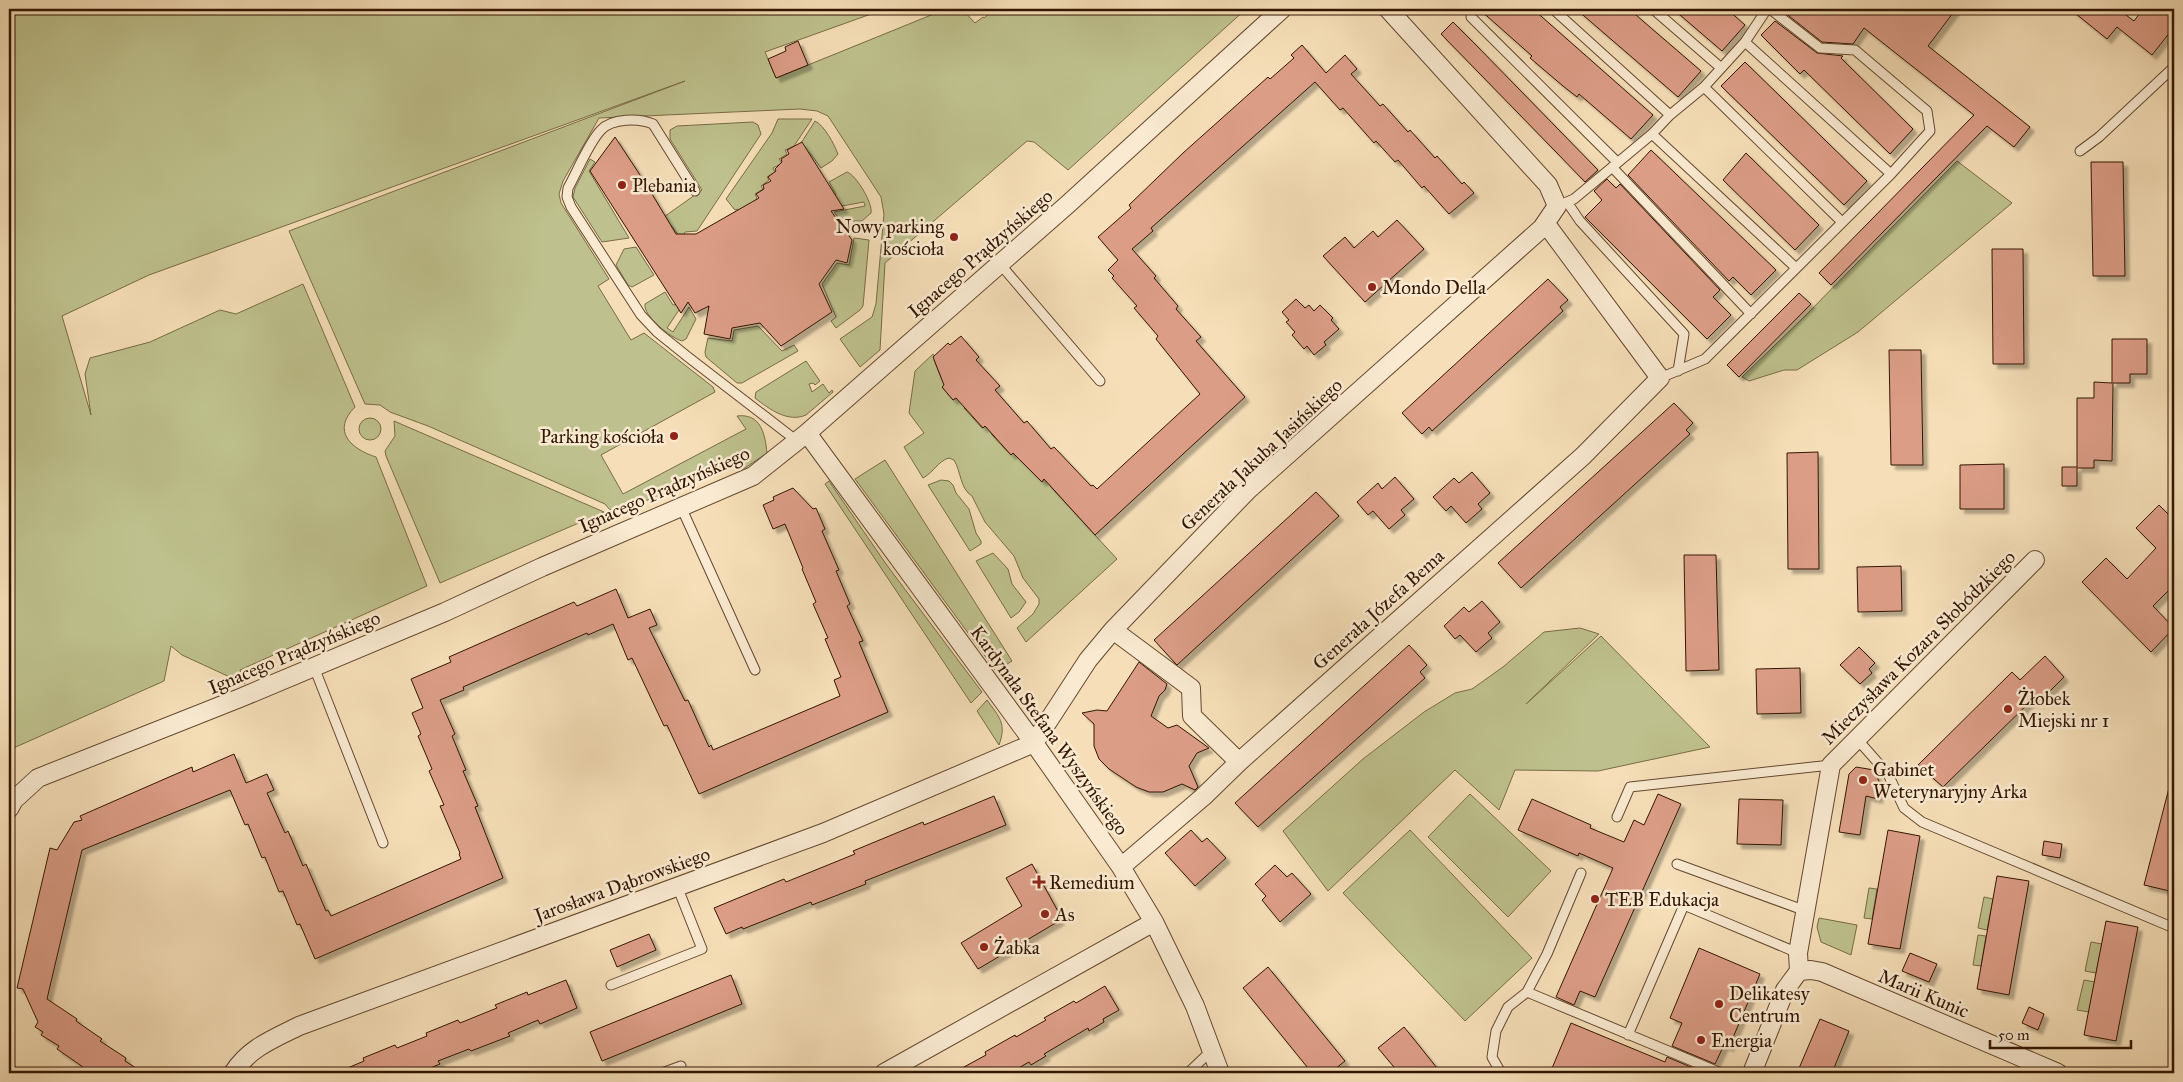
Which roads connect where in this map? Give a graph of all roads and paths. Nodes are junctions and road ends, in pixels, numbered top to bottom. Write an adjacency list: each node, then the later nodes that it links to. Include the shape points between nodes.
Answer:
1 (1282, 9): 20 (street, Ignacego Prądzyńskiego)
2 (1388, 9): 17 (street)
3 (1553, 9): 11 (lane)
4 (1653, 9): 8 (lane)
5 (1768, 9): 7 (lane); 15 (lane, via 1820,48 1855,50 1927,111 1930,131)
6 (1471, 17): 14 (lane)
7 (1745, 42): 8 (lane); 15 (lane)
8 (1720, 67): 10 (lane)
9 (2174, 67): 13 (lane)
10 (1704, 87): 11 (lane); 18 (lane)
11 (1670, 115): 12 (lane)
12 (1652, 134): 14 (lane); 21 (lane)
13 (2080, 152)
14 (1614, 165): 17 (lane, via 1574,199); 22 (lane)
15 (1890, 174): 18 (lane)
16 (695, 191): 26 (lane, via 653,124 627,121 602,128 568,188 567,197 641,315 657,332)
17 (1562, 204): 19 (street, Generała Jakuba Jasińskiego); 23 (lane, via 1684,334)
18 (1842, 222): 21 (lane)
19 (1546, 224): 24 (street); 29 (street, Generała Jakuba Jasińskiego, via 1248,490)
20 (1000, 264): 25 (lane); 26 (street, Ignacego Prądzyńskiego)
21 (1795, 267): 22 (lane)
22 (1751, 314): 23 (lane, via 1705,359)
23 (1678, 371): 24 (lane)
24 (1660, 378): 34 (street, Generała Józefa Bema, via 1583,456)
25 (1100, 381)
26 (802, 437): 27 (street, Ignacego Prądzyńskiego, via 753,476); 33 (street, Kardynała Stefana Wyszyńskiego)
27 (681, 507): 30 (street, Ignacego Prądzyńskiego); 31 (lane)
28 (2035, 560): 32 (street, Mieczysława Kozara Słobódzkiego)
29 (1113, 630): 33 (street, Generała Jakuba Jasińskiego, via 1088,660); 34 (street, via 1191,688 1192,716)
30 (314, 667): 36 (street, Ignacego Prądzyńskiego, via 38,778); 38 (lane)
31 (754, 670)
32 (1857, 740): 35 (street, Mieczysława Kozara Słobódzkiego); 45 (lane, via 1888,774 1904,808 1922,822)
33 (1034, 743): 40 (street, Kardynała Stefana Wyszyńskiego); 42 (street, Jarosława Dąbrowskiego, via 823,833)
34 (1239, 762): 40 (street, Generała Józefa Bema, via 1196,804)
35 (1831, 765): 37 (lane, Mieczysława Kozara Słobódzkiego, via 1630,786); 43 (street, Mieczysława Kozara Słobódzkiego)
36 (9, 809)
37 (1617, 817)
38 (383, 843)
39 (1677, 864): 43 (lane)
40 (1121, 867): 44 (street, Kardynała Stefana Wyszyńskiego)
41 (1581, 873): 49 (lane, via 1547,954)
42 (678, 886): 48 (lane, via 702,948); 53 (street, Jarosława Dąbrowskiego, via 299,1026 242,1059)
43 (1806, 911): 46 (street, Mieczysława Kozara Słobódzkiego)
44 (1154, 922): 51 (street, Kardynała Stefana Wyszyńskiego, via 1195,1006); 55 (street)
45 (2174, 928)
46 (1798, 953): 47 (street, Mieczysława Kozara Słobódzkiego); 50 (lane, via 1684,905)
47 (1799, 971): 60 (street, via 1785,990); 61 (street, Marii Kunic, via 1822,972)
48 (611, 985)
49 (1527, 992): 50 (lane); 58 (lane, via 1508,1007 1496,1031 1492,1057)
50 (1628, 1036): 59 (lane)
51 (1212, 1050): 56 (lane); 57 (street, Kardynała Stefana Wyszyńskiego)
52 (681, 1066): 54 (lane)
53 (233, 1073)
54 (662, 1073)
55 (884, 1073)
56 (1188, 1073)
57 (1220, 1073)
58 (1500, 1073)
59 (1721, 1073)
60 (1752, 1073)
61 (2058, 1073)

